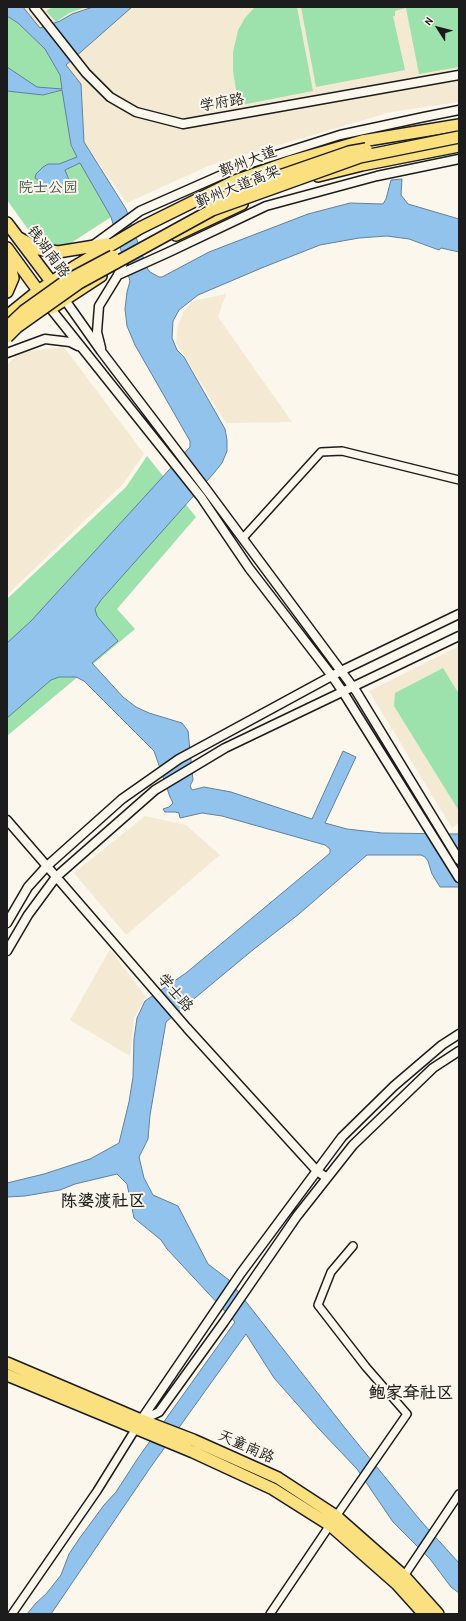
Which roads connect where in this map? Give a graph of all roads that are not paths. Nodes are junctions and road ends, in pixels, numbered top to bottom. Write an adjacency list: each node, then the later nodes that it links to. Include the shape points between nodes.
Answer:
1 (34, 7): 2 (street, 学府路, via 86,73 110,97 136,112 183,124)
2 (459, 75)
3 (459, 110): 13 (street, 鄞州大道, via 340,135 242,166 140,212)
4 (459, 125): 11 (main road, 鄞州大道, via 362,141 292,161 235,181)
5 (459, 131): 23 (main road, 鄞州大道高架, bridge, via 349,152 238,190 66,281 24,311)
6 (459, 137): 24 (main road, 鄞州大道高架, bridge, via 360,156 212,210 79,283 16,328)
7 (459, 146): 15 (main road, via 362,165 303,180 236,206)
8 (459, 159): 16 (street, via 377,176 266,206)
9 (7, 223): 10 (main road, 钱湖南路)
10 (18, 238): 13 (main road, via 39,249 58,252); 17 (main road, 钱湖南路)
11 (116, 242): 13 (main road); 17 (main road, 鄞州大道)
12 (7, 248): 18 (main road, 钱湖南路)
13 (89, 248)
14 (7, 252): 19 (main road, via 13,278)
15 (124, 261): 16 (street); 20 (main road)
16 (118, 275): 27 (street, via 99,306 97,332)
17 (52, 283): 18 (main road, 鄞州大道); 20 (main road, 钱湖南路)
18 (38, 291): 21 (main road, 钱湖南路); 22 (main road, 鄞州大道)
19 (7, 292)
20 (65, 300): 21 (main road); 27 (street)
21 (51, 309): 24 (main road); 25 (street)
22 (7, 316)
23 (7, 327)
24 (7, 338)
25 (81, 348): 26 (street, via 70,342 45,339); 34 (street, via 201,497 248,568)
26 (11, 351): 28 (street)
27 (101, 351): 30 (street)
28 (7, 356)
29 (459, 480): 30 (street, via 342,451 321,452)
30 (243, 538): 33 (street)
31 (459, 614): 33 (street)
32 (459, 636): 35 (street)
33 (341, 671): 34 (street); 35 (street)
34 (332, 676): 36 (street); 39 (street, via 179,759 122,799)
35 (353, 687): 36 (street); 38 (street)
36 (343, 692): 40 (street, via 225,748 155,790); 41 (street)
37 (7, 820): 39 (street, 学士路)
38 (459, 860)
39 (47, 866): 40 (street, 学士路); 42 (street, via 28,887)
40 (56, 877): 43 (street, via 28,915); 46 (street, 学士路, via 187,1028)
41 (459, 878)
42 (7, 923)
43 (7, 951)
44 (459, 1034): 46 (street, via 442,1045 394,1086 342,1137)
45 (459, 1051): 47 (street, via 433,1068 353,1145)
46 (317, 1171): 47 (street, 学士路); 51 (street, via 241,1273)
47 (327, 1178): 51 (street, via 297,1216 159,1412)
48 (352, 1246): 53 (street, via 331,1272 318,1305 366,1368 407,1414)
49 (7, 1363): 51 (main road, 天童南路)
50 (7, 1375): 51 (main road)
51 (142, 1424): 53 (main road, via 193,1452 273,1488); 53 (main road, 天童南路, via 193,1440 278,1478); 55 (street)
52 (459, 1494): 54 (street)
53 (333, 1520): 54 (main road, 天童南路); 56 (street); 57 (main road)
54 (404, 1576): 58 (main road, 天童南路)
55 (12, 1614)
56 (270, 1614)
57 (424, 1614)
58 (438, 1614)

